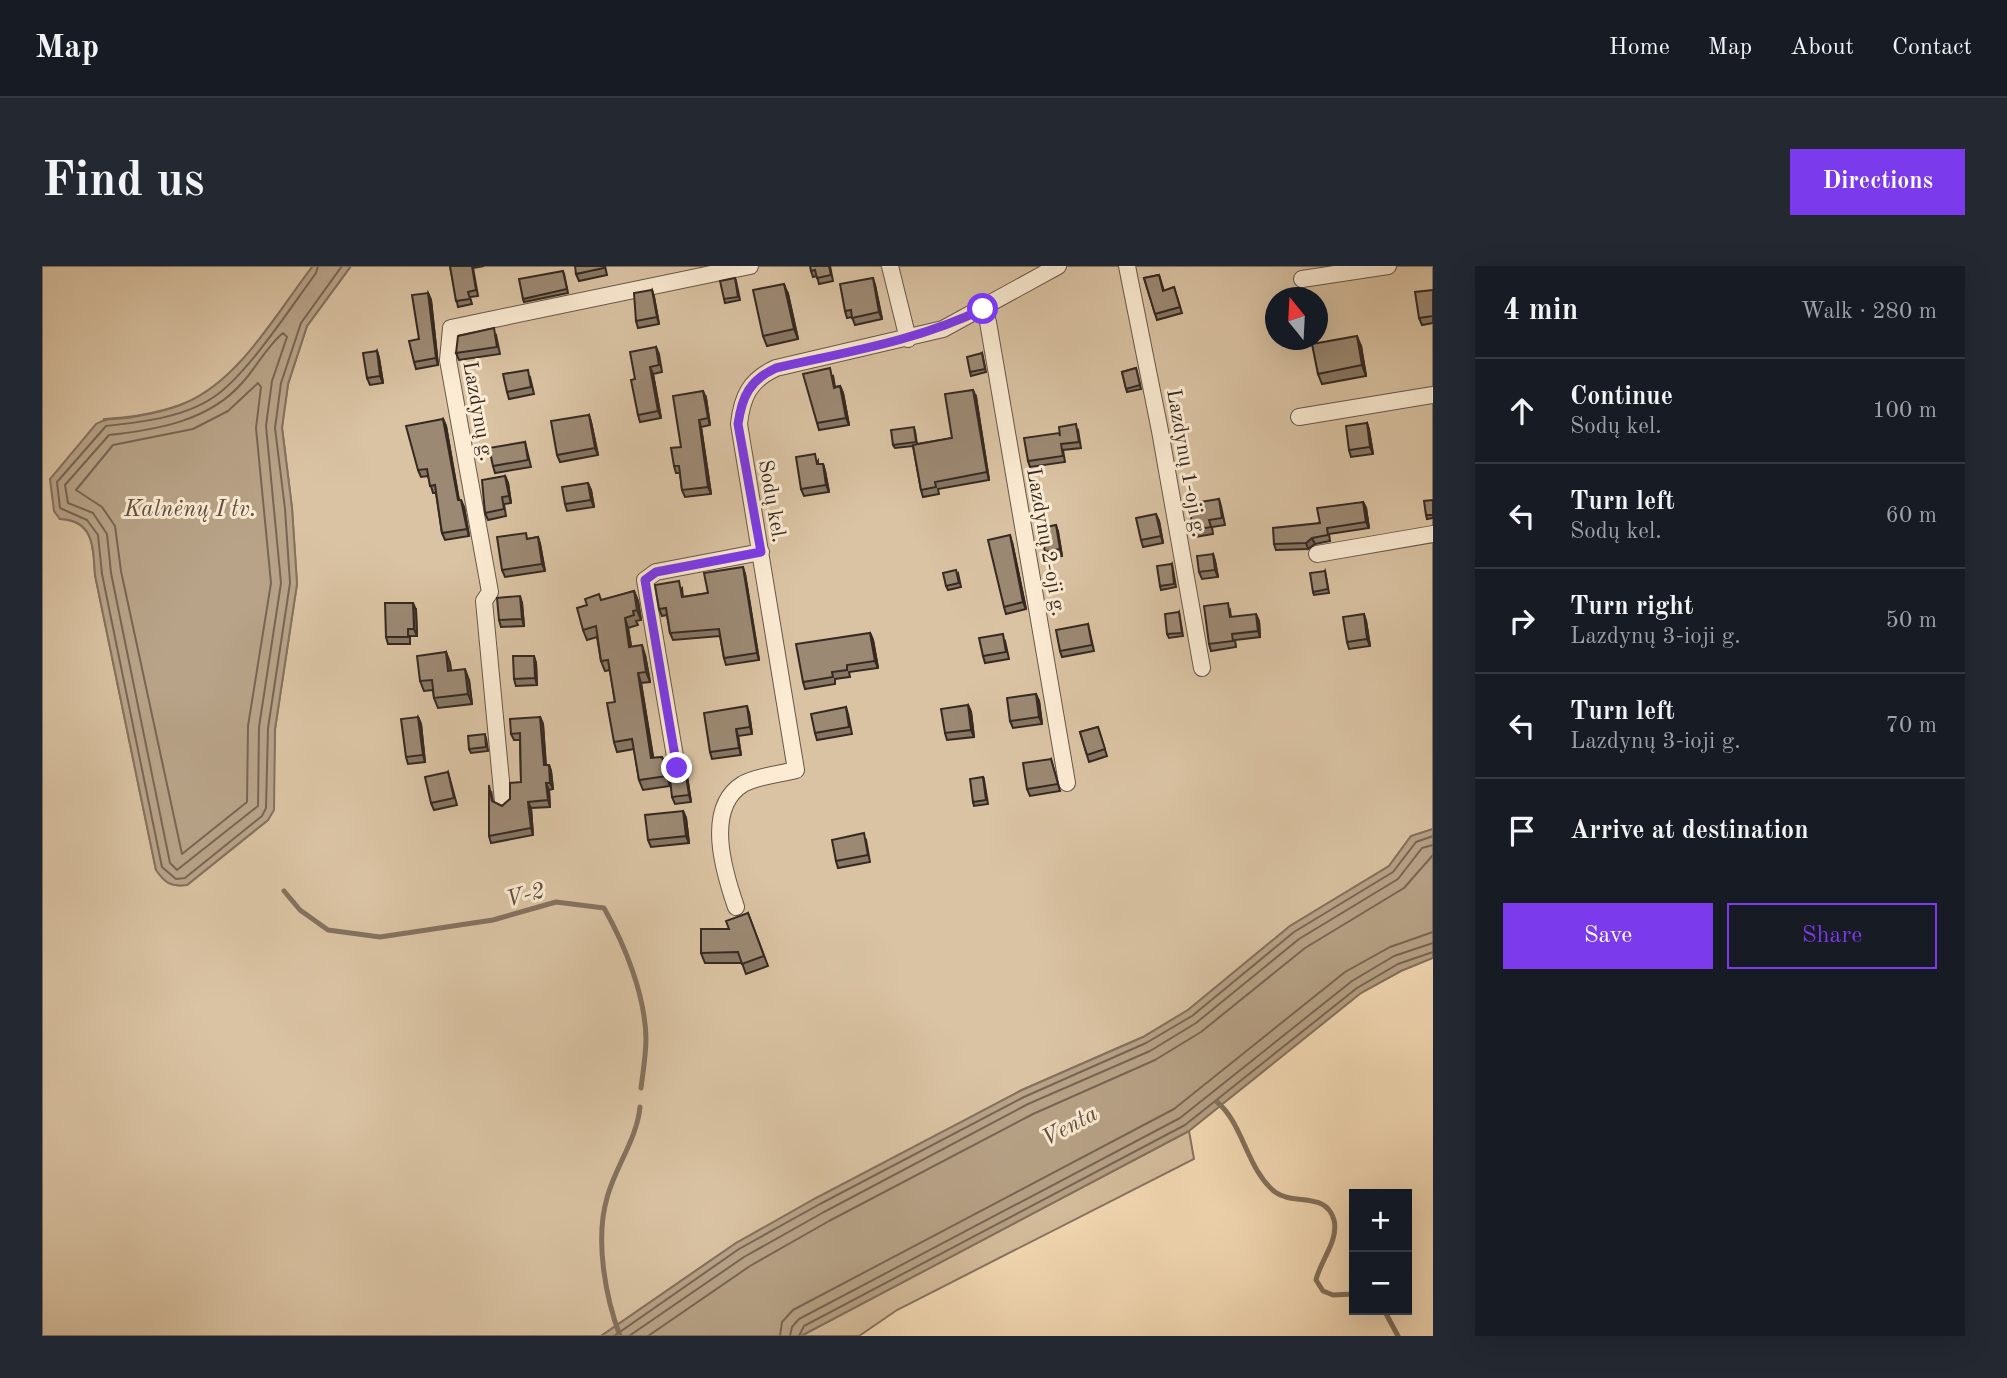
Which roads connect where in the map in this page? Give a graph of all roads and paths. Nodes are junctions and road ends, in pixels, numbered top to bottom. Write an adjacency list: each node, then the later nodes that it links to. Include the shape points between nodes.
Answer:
1 (750, 266): 17 (street, Lazdynų g., via 451,328 448,360 490,592 484,601)
2 (890, 266): 8 (street)
3 (1058, 266): 7 (street, Sodų kel.)
4 (1127, 266): 14 (street, Lazdynų 1-oji g.)
5 (1388, 266): 6 (street)
6 (1302, 279)
7 (983, 309): 8 (street, Sodų kel., via 943,329); 16 (street, Lazdynų 2-oji g.)
8 (908, 339): 12 (street, Sodų kel., via 776,368 756,377 741,403 738,424)
9 (1433, 395): 10 (street)
10 (1299, 417)
11 (1433, 534): 13 (street)
12 (761, 552): 15 (street, via 656,572 645,580); 18 (street, Sodų kel., via 796,770 746,782 732,792 723,807 723,861)
13 (1317, 554)
14 (1202, 668)
15 (677, 768)
16 (1067, 783)
17 (503, 802)
18 (736, 907)

